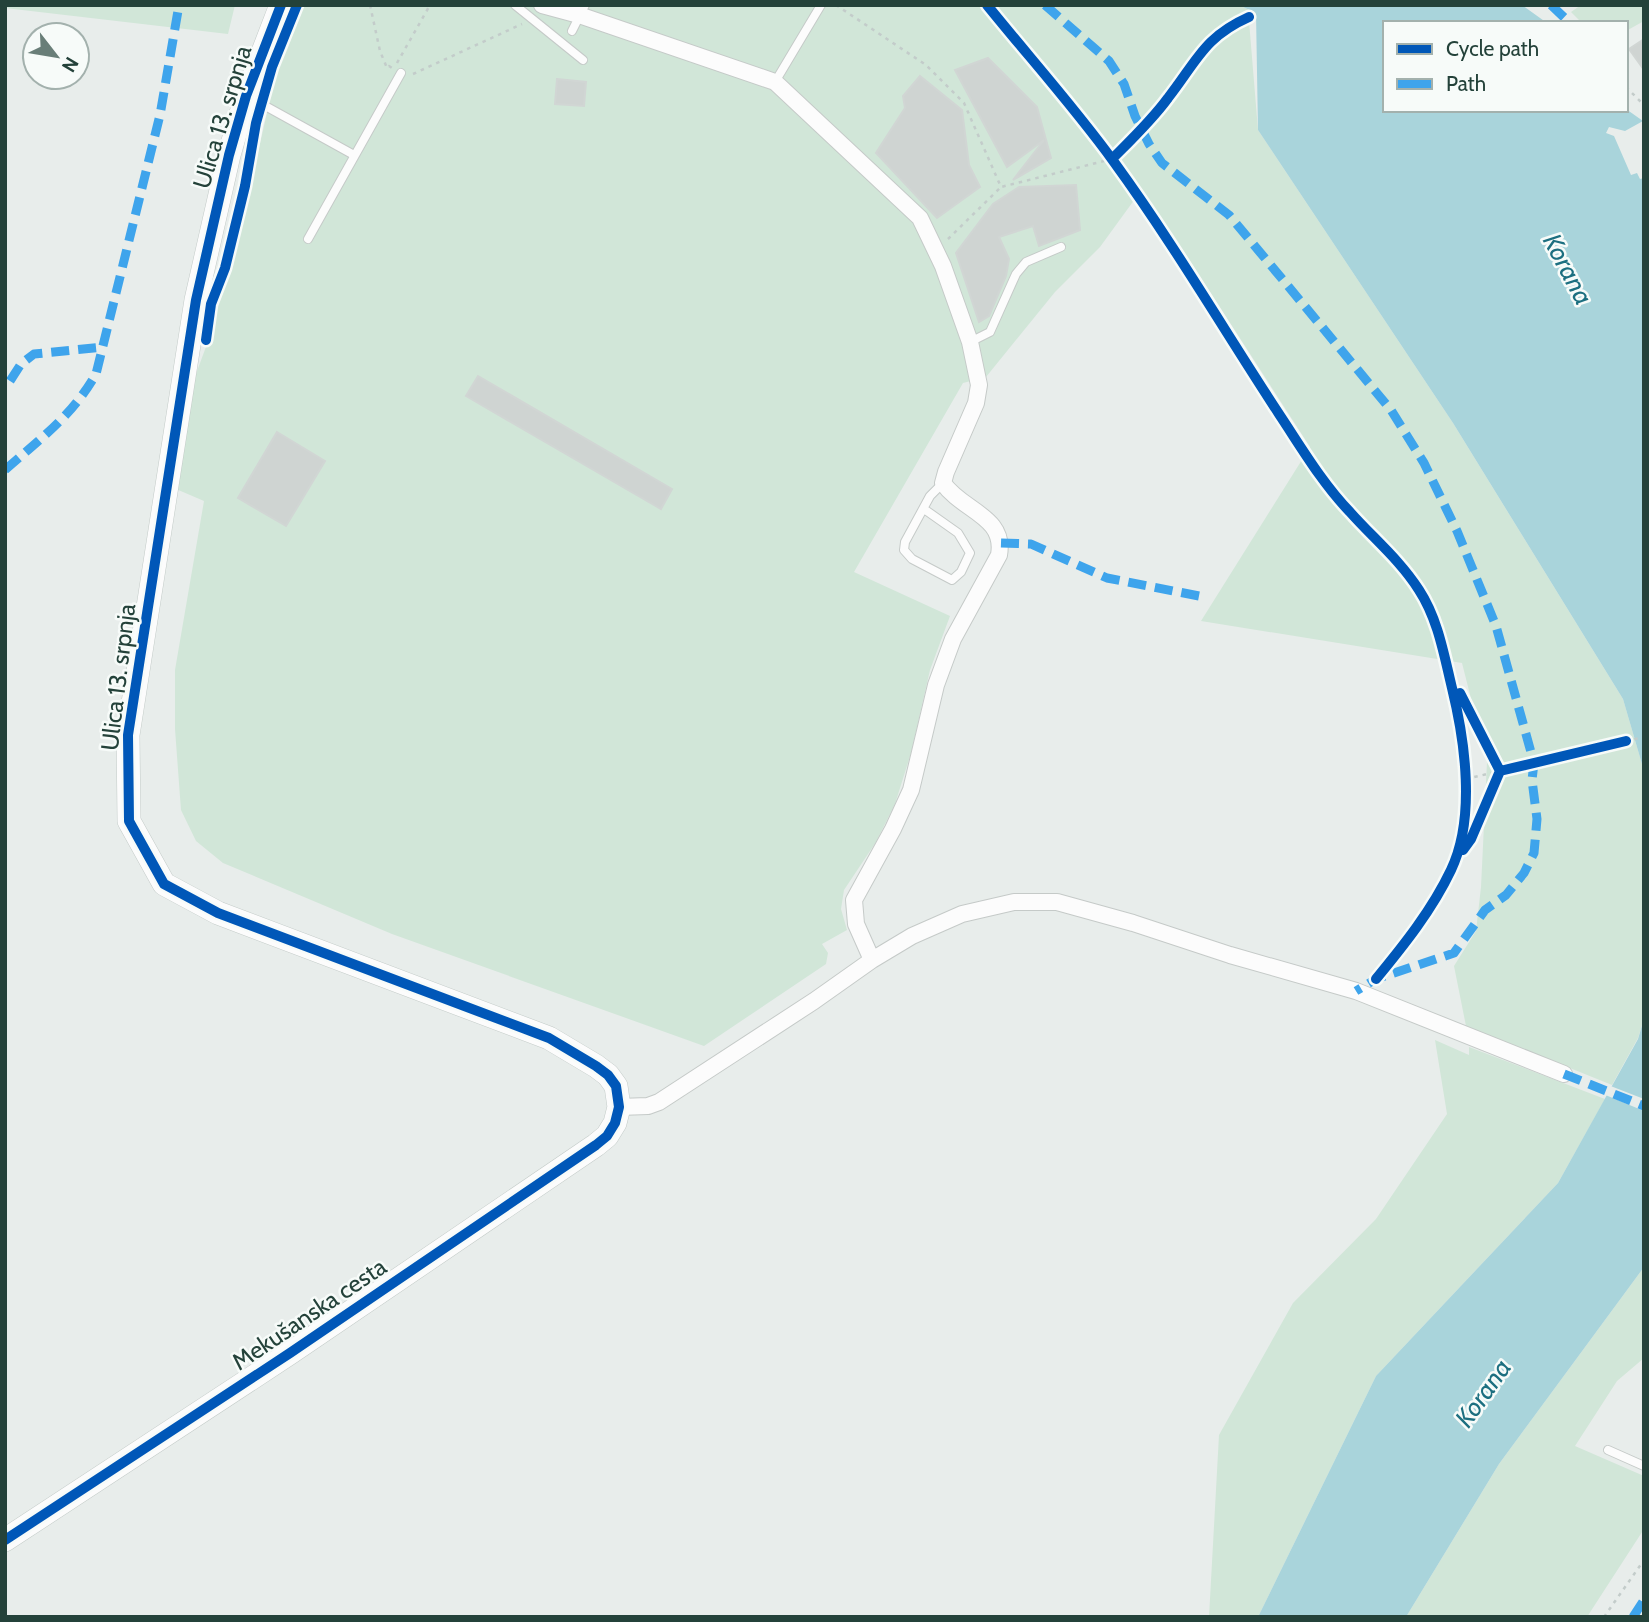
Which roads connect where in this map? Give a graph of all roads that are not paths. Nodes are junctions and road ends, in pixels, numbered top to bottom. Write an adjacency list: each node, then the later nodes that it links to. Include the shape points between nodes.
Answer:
1 (281, 5): 10 (street, Ulica 13. srpnja)
2 (515, 5): 7 (lane)
3 (542, 5): 5 (street)
4 (821, 5): 9 (lane)
5 (582, 10): 6 (lane); 9 (street)
6 (572, 32)
7 (583, 60)
8 (401, 73): 11 (lane)
9 (775, 82): 14 (street, via 920,218)
10 (246, 96): 11 (lane); 19 (street, Ulica 13. srpnja, via 191,330 128,735 130,821 164,884 218,914 549,1038 608,1075)
11 (354, 155): 12 (lane)
12 (308, 239)
13 (1061, 247): 14 (lane, via 1026,262 990,332)
14 (970, 341): 15 (street, via 979,385 976,403)
15 (943, 483): 16 (lane); 17 (street, via 997,530 1001,543 940,674 911,790 854,900 856,925)
16 (923, 509): 16 (lane, via 904,550 952,580 970,553 958,533)
17 (872, 960): 18 (street, via 962,914 1014,902 1057,902 1356,991); 19 (street, via 659,1102)
18 (1564, 1074)
19 (619, 1107): 22 (street, Mekušanska cesta, via 615,1123 596,1145)
20 (1608, 1450): 21 (lane)
21 (1644, 1466)
22 (5, 1540)

